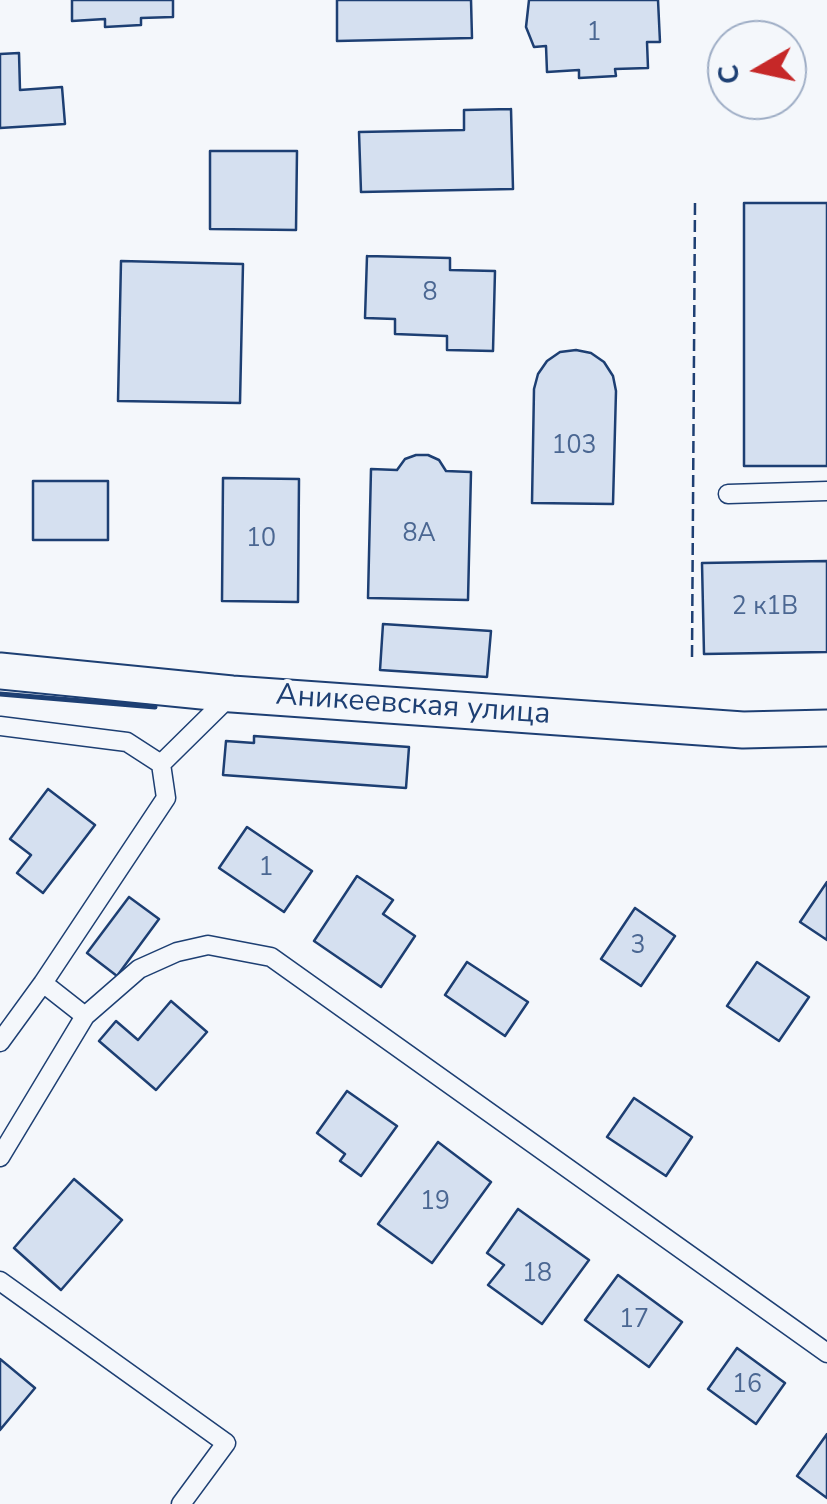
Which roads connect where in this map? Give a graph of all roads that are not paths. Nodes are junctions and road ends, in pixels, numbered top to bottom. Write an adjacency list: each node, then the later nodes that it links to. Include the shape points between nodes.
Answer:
1 (827, 492): 2 (lane)
2 (728, 494)
3 (0, 672): 4 (street, Аникеевская улица)
4 (232, 694): 6 (street, Аникеевская улица, via 744,730); 7 (lane)
5 (0, 726): 7 (lane, via 127,742)
6 (827, 728)
7 (161, 764): 8 (lane, via 166,798)
8 (44, 983): 9 (lane); 10 (lane)
9 (86, 1016): 11 (lane); 13 (lane, via 140,969 177,952 208,945 270,957)
10 (0, 1042)
11 (0, 1156)
12 (0, 1280): 14 (lane, via 226,1444)
13 (827, 1353)
14 (181, 1504)

